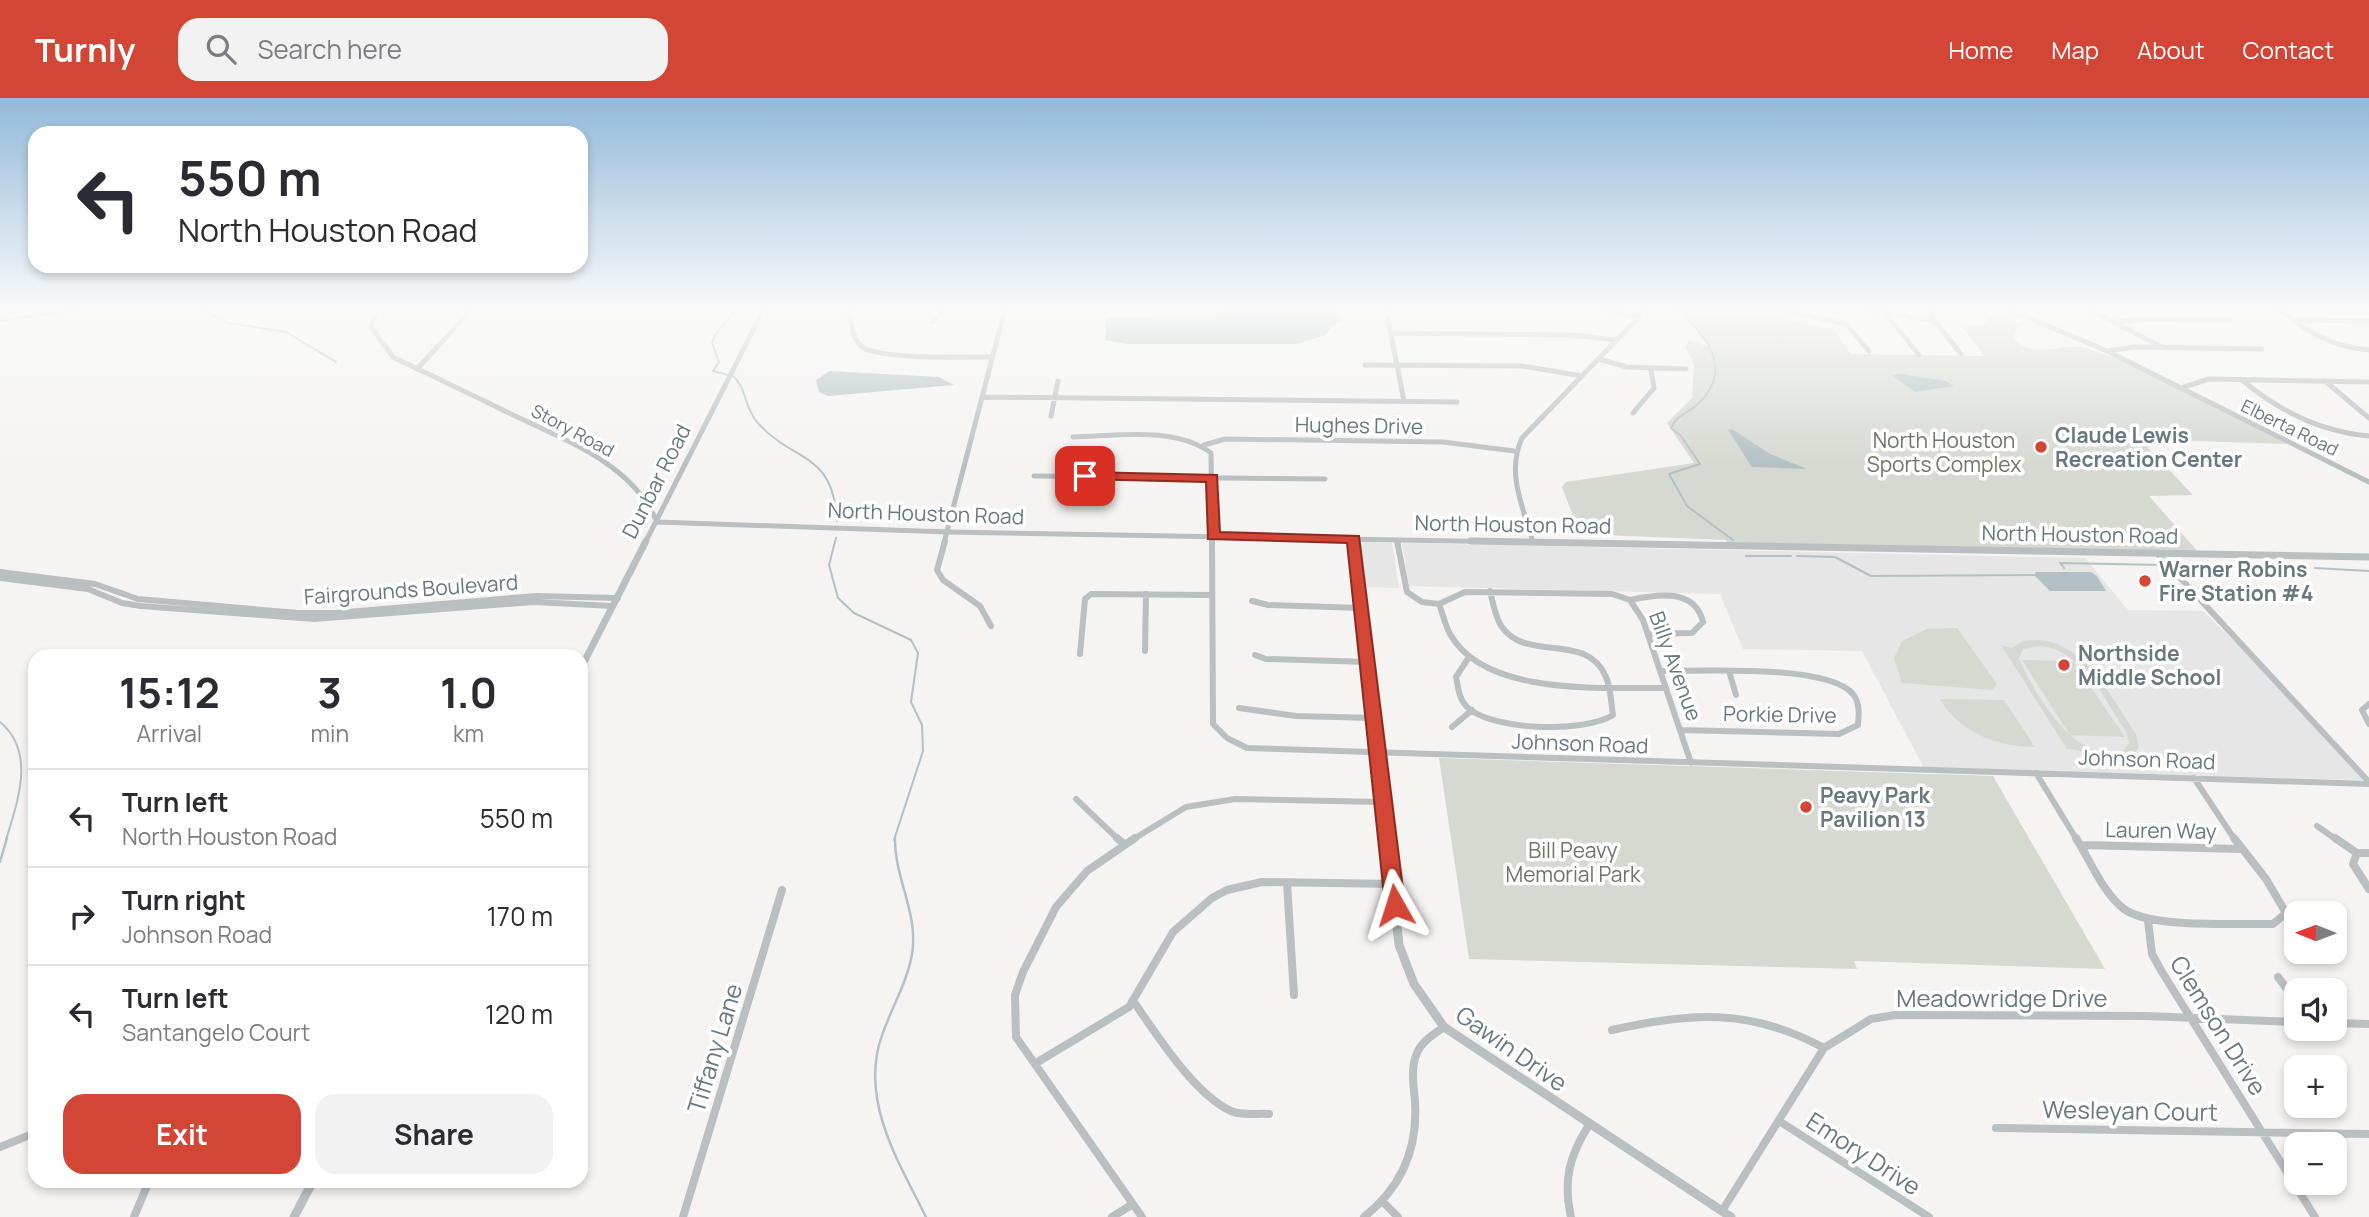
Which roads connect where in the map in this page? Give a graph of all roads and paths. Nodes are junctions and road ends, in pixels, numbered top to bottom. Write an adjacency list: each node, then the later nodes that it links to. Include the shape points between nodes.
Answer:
1 (401, 361): 11 (street, Story Road)
2 (424, 361): 11 (street)
3 (739, 361): 35 (street, Dunbar Road)
4 (992, 361): 20 (street)
5 (1397, 361): 10 (street)
6 (1597, 361): 14 (street)
7 (1611, 361): 12 (street)
8 (2126, 361): 19 (street, Elberta Road)
9 (1365, 365): 10 (street)
10 (1398, 365): 14 (street, via 1522,366); 22 (street)
11 (417, 369): 35 (street, Story Road, via 596,455 625,477 652,508)
12 (1651, 369): 13 (street); 24 (street, via 1654,388)
13 (1686, 369)
14 (1581, 376): 30 (street)
15 (2242, 380): 17 (street); 19 (street, via 2209,379); 27 (street, via 2270,401 2328,429)
16 (1058, 381): 21 (street)
17 (2325, 381): 18 (street); 26 (street)
18 (2369, 382)
19 (2180, 388): 34 (street, Elberta Road)
20 (982, 397): 21 (street); 36 (street)
21 (1055, 397): 22 (street); 25 (street)
22 (1404, 401): 23 (street)
23 (1457, 402)
24 (1633, 413)
25 (1051, 416)
26 (2369, 418)
27 (2369, 436)
28 (1073, 437): 29 (street, via 1178,438)
29 (1204, 445): 30 (street, Hughes Drive, via 1225,439 1443,442); 32 (street, Johnson Road, via 1213,457)
30 (1514, 451): 40 (street, via 1514,471)
31 (1034, 476): 32 (street)
32 (1212, 478): 33 (street); 37 (street, Johnson Road)
33 (1325, 479)
34 (2367, 480)
35 (657, 522): 36 (street, North Houston Road); 48 (street, Dunbar Road)
36 (948, 533): 37 (street, North Houston Road); 56 (street, via 937,570 943,580 980,606)
37 (1213, 536): 38 (street, North Houston Road); 47 (street, Johnson Road)
38 (1354, 539): 39 (street, North Houston Road); 54 (street, Gawin Drive)
39 (1397, 540): 40 (street, North Houston Road); 51 (street, via 1407,592 1422,602)
40 (1533, 542): 41 (street, North Houston Road)
41 (2157, 553): 42 (street, North Houston Road); 80 (street)
42 (2369, 557)
43 (0, 572): 53 (street, Fairgrounds Boulevard, via 95,584 138,599)
44 (0, 578): 55 (street, Fairgrounds Boulevard, via 88,589 132,604)
45 (1490, 591): 49 (street, Billy Avenue, via 1612,594); 51 (street, Billy Avenue, via 1465,592); 66 (street, via 1505,632 1534,646 1587,655 1599,663)
46 (1146, 594): 47 (street); 58 (street); 60 (street, via 1091,594 1085,600)
47 (1212, 595): 76 (street, Johnson Road, via 1211,708 1213,724 1220,731 1247,748)
48 (618, 598): 52 (street, Dunbar Road); 53 (street, Fairgrounds Boulevard, via 536,596 335,613)
49 (1630, 600): 57 (street, Billy Avenue); 57 (street, via 1653,594 1677,596 1693,602 1701,613 1703,622 1692,633)
50 (1252, 601): 54 (street, via 1268,606)
51 (1439, 604): 62 (street, via 1449,635)
52 (613, 606): 55 (street, Fairgrounds Boulevard, via 534,602 332,619); 59 (street, Dunbar Road)
53 (253, 608): 55 (street)
54 (1361, 608): 63 (street, Gawin Drive)
55 (247, 614)
56 (991, 626)
57 (1648, 634): 64 (street, Billy Avenue)
58 (1144, 650)
59 (588, 654)
60 (1080, 654)
61 (1255, 655): 63 (street)
62 (1469, 657): 66 (street, via 1496,673 1518,679); 71 (street, via 1456,677 1460,699)
63 (1368, 662): 72 (street, Gawin Drive)
64 (1661, 671): 65 (street, Porkie Drive); 67 (street, Billy Avenue)
65 (1729, 671): 68 (street); 75 (street, Porkie Drive, via 1827,678 1850,693 1860,715 1858,725 1850,731 1826,734)
66 (1608, 686): 67 (street); 71 (street, via 1613,715 1587,725 1518,723)
67 (1666, 688): 75 (street, Billy Avenue)
68 (1736, 695)
69 (2369, 704): 73 (street, via 2362,710)
70 (1239, 708): 72 (street, via 1296,716)
71 (1472, 710): 74 (street)
72 (1374, 718): 76 (street, Gawin Drive)
73 (2369, 724)
74 (1451, 727)
75 (1680, 730): 77 (street, Billy Avenue)
76 (1380, 754): 77 (street, Johnson Road); 82 (street, Gawin Drive)
77 (1691, 763): 78 (street, Johnson Road)
78 (2036, 773): 79 (street, Johnson Road); 85 (street)
79 (2194, 778): 80 (street, Johnson Road); 86 (street)
80 (2369, 783)
81 (1076, 799): 84 (street)
82 (1383, 802): 84 (street, via 1207,801 1166,817); 90 (street, Gawin Drive)
83 (2317, 826): 87 (street)
84 (1124, 844): 105 (street, via 1087,871 1061,900 1023,972 1015,995 1016,1037)
85 (2081, 845): 86 (street, Lauren Way); 93 (street, via 2114,900)
86 (2241, 849): 93 (street, via 2286,913 2273,924)
87 (2357, 853): 88 (street); 91 (street, via 2353,864)
88 (2369, 853)
89 (1287, 883): 90 (street); 96 (street); 97 (street, via 1243,885 1199,907 1177,926 1160,950)
90 (1393, 884): 102 (street, Gawin Drive, via 1405,965)
91 (2369, 889)
92 (782, 890): 121 (street, Tiffany Lane)
93 (2148, 921): 98 (street, Clemson Drive, via 2152,954)
94 (2278, 977): 95 (street)
95 (2284, 985)
96 (1294, 995)
97 (1134, 1002): 105 (street); 106 (street, via 1218,1102 1234,1112)
98 (2193, 1019): 99 (street, Meadowridge Drive); 104 (street, Meadowridge Drive, via 1895,1015 1871,1019); 110 (street, Clemson Drive)
99 (2284, 1022)
100 (2347, 1023): 101 (street)
101 (2369, 1024)
102 (1444, 1027): 108 (street, Gawin Drive); 116 (street, via 1418,1049 1413,1068 1416,1127 1404,1169)
103 (1612, 1030): 104 (street, via 1658,1019 1748,1021 1770,1023)
104 (1824, 1048): 107 (street, Meadowridge Drive)
105 (1036, 1063): 117 (street)
106 (1269, 1114)
107 (1779, 1121): 118 (street, Meadowridge Drive); 128 (street, Emory Drive)
108 (1589, 1125): 118 (street, Gawin Drive); 126 (street, via 1565,1171)
109 (1996, 1128): 110 (street, Wesleyan Court)
110 (2263, 1131): 111 (street, Wesleyan Court); 129 (street, Clemson Drive)
111 (2369, 1134)
112 (28, 1136): 113 (street)
113 (0, 1147)
114 (146, 1188): 119 (street)
115 (309, 1188): 120 (street)
116 (1384, 1203): 124 (street); 125 (street)
117 (1133, 1204): 122 (street); 123 (street)
118 (1722, 1211): 127 (street, Gawin Drive)
119 (134, 1217)
120 (294, 1217)
121 (683, 1217)
122 (1112, 1217)
123 (1142, 1217)
124 (1364, 1217)
125 (1398, 1217)
126 (1571, 1217)
127 (1731, 1217)
128 (1929, 1217)
129 (2315, 1217)

